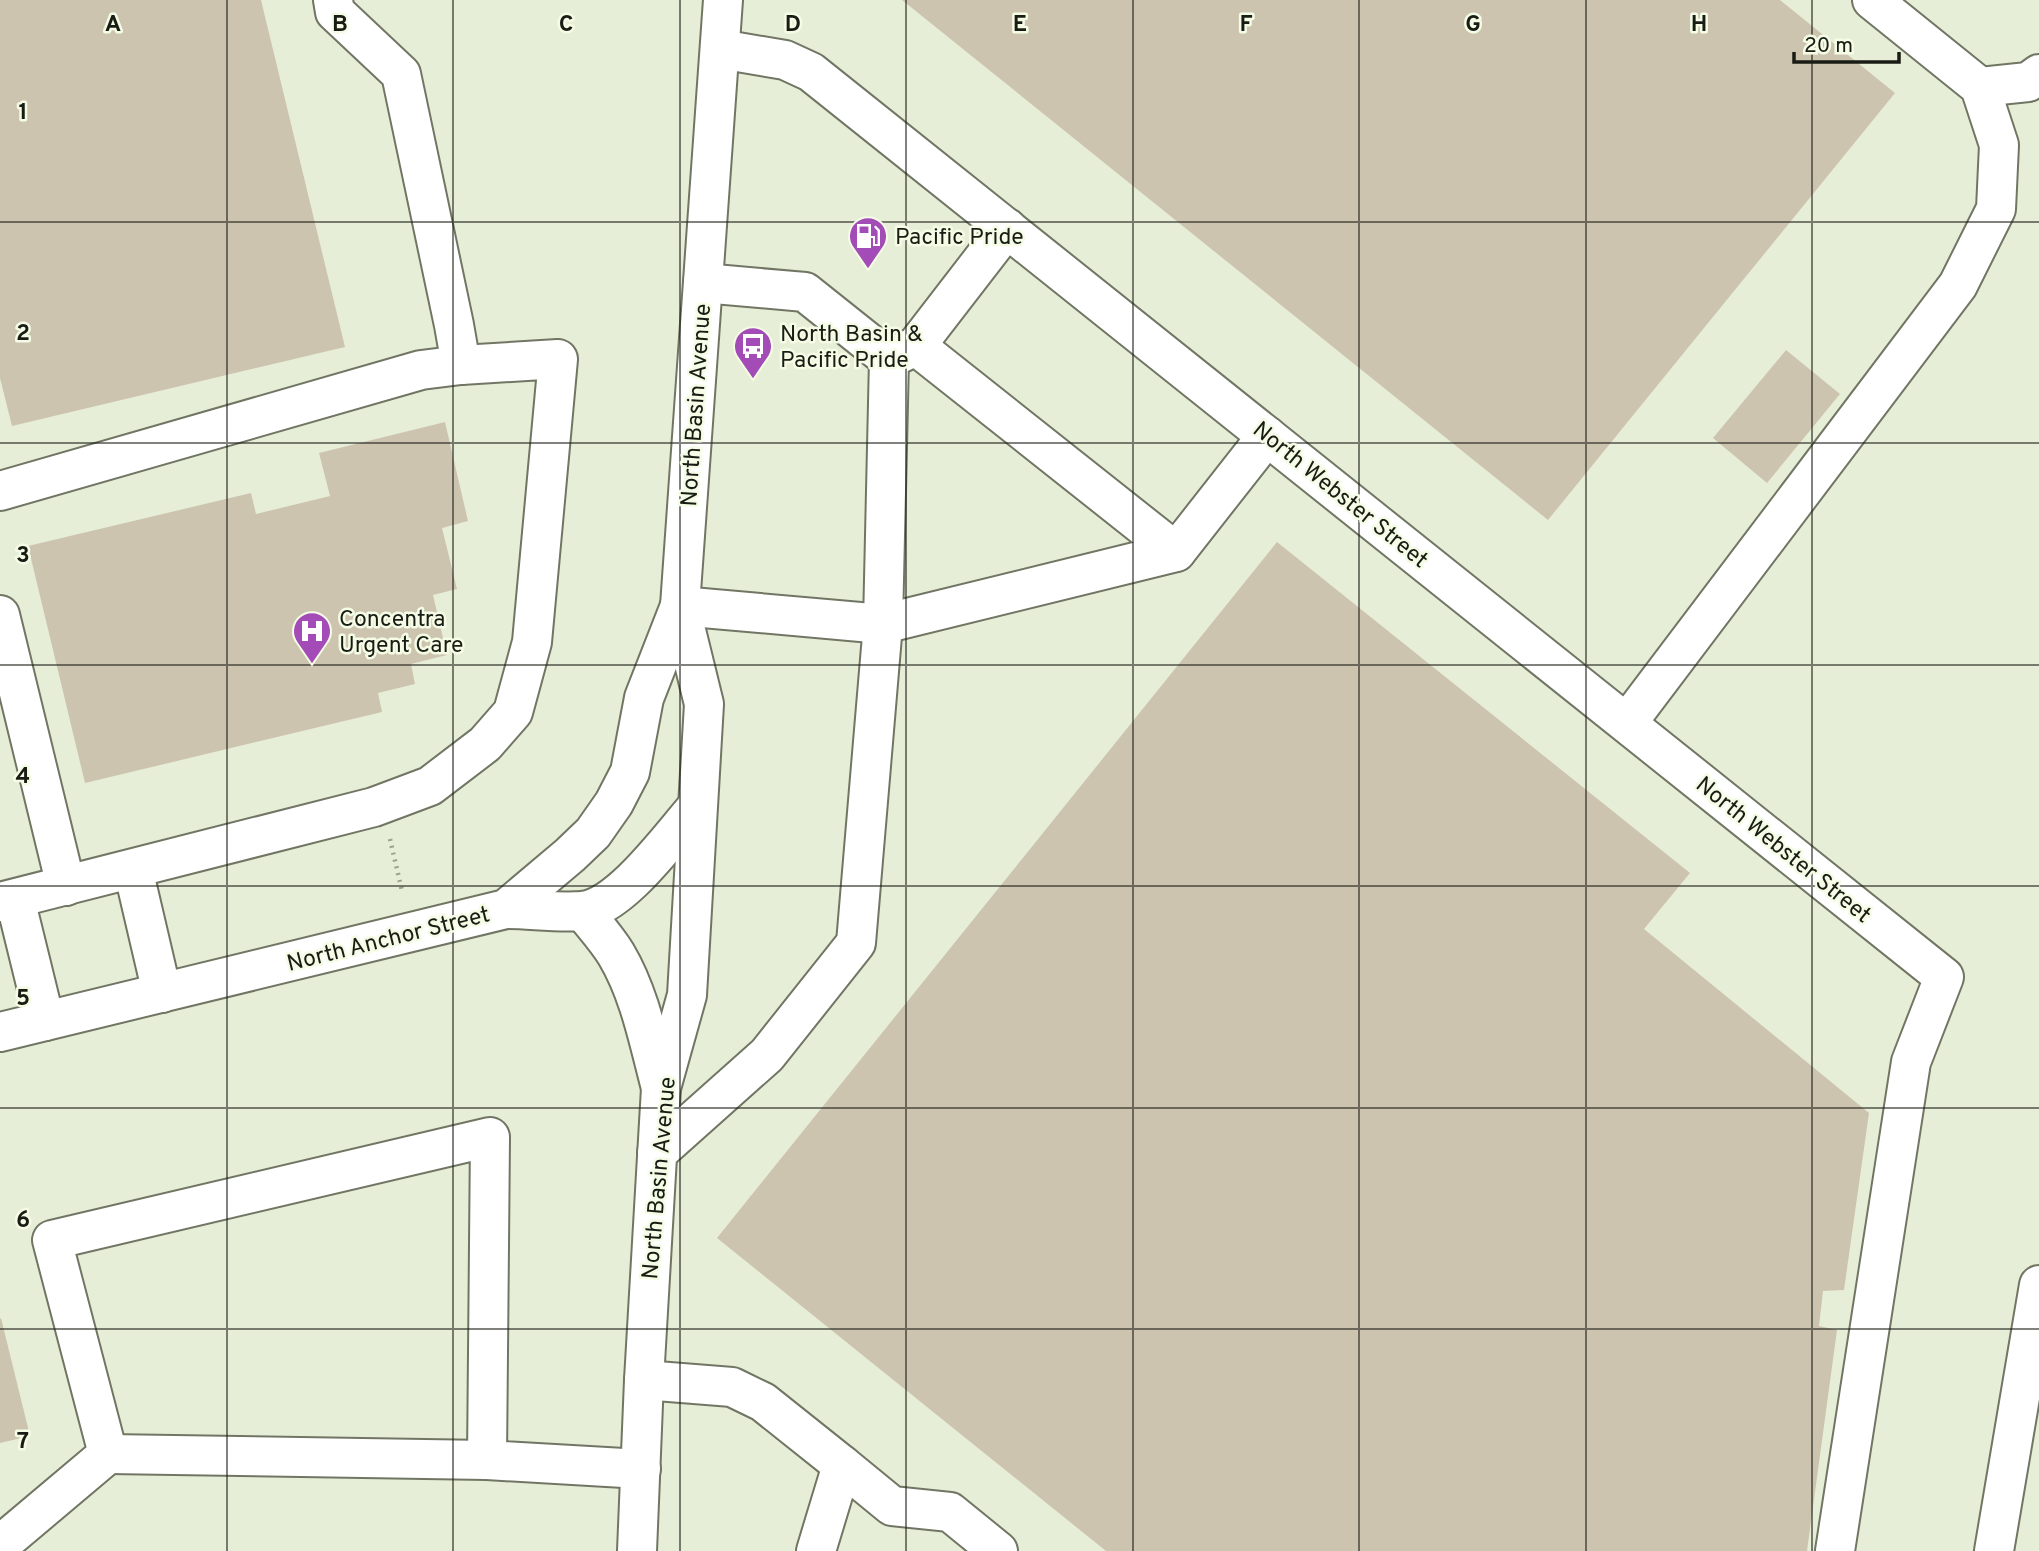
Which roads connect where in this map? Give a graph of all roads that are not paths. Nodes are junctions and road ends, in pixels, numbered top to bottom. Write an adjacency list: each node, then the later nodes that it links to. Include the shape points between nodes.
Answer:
1 (333, 0): 10 (main road, via 335,12 401,74)
2 (723, 0): 4 (main road, North Basin Avenue)
3 (1872, 0): 6 (main road)
4 (720, 48): 7 (main road, North Webster Street, via 785,60 811,72); 8 (main road, North Basin Avenue)
5 (2039, 74): 6 (main road, via 2028,82)
6 (1980, 87): 17 (main road, via 1999,145 1996,209 1958,285)
7 (1007, 228): 9 (main road); 11 (main road, North Webster Street)
8 (704, 283): 9 (main road, via 805,292); 14 (main road, North Basin Avenue)
9 (903, 352): 13 (main road); 16 (main road)
10 (461, 365): 12 (main road, via 421,370); 19 (main road, via 558,359 532,642 513,712 485,744 430,786 382,804)
11 (1268, 436): 13 (main road); 17 (main road, North Webster Street)
12 (0, 491)
13 (1176, 552): 16 (main road)
14 (680, 606): 16 (main road); 18 (main road, North Basin Avenue, via 704,704); 22 (main road, North Anchor Street, via 644,698 630,772 614,803 570,855)
15 (0, 615): 20 (main road)
16 (883, 624): 28 (main road, via 856,943 767,1055)
17 (1627, 723): 39 (main road, North Webster Street, via 1944,977 1911,1062)
18 (697, 807): 23 (main road, via 618,894); 27 (main road, North Basin Avenue, via 687,995)
19 (133, 869): 20 (main road); 24 (main road)
20 (66, 886): 21 (main road)
21 (8, 901): 25 (main road)
22 (506, 909): 23 (main road); 24 (main road, North Anchor Street)
23 (583, 911): 27 (main road, via 626,972)
24 (162, 993): 25 (main road, North Anchor Street)
25 (45, 1021): 26 (main road, North Anchor Street)
26 (0, 1032)
27 (661, 1088): 28 (main road, North Basin Avenue)
28 (657, 1153): 30 (main road, North Basin Avenue)
29 (2039, 1285): 40 (main road)
30 (645, 1380): 33 (main road, via 732,1387 763,1402); 34 (main road, North Basin Avenue)
31 (108, 1454): 32 (main road); 32 (main road, via 52,1240 490,1137); 35 (main road)
32 (487, 1460): 34 (main road)
33 (842, 1465): 37 (main road); 38 (main road, via 892,1506 950,1512)
34 (641, 1469): 36 (main road, North Basin Avenue)
35 (0, 1545)
36 (638, 1551)
37 (817, 1551)
38 (998, 1551)
39 (1835, 1551)
40 (1994, 1551)

